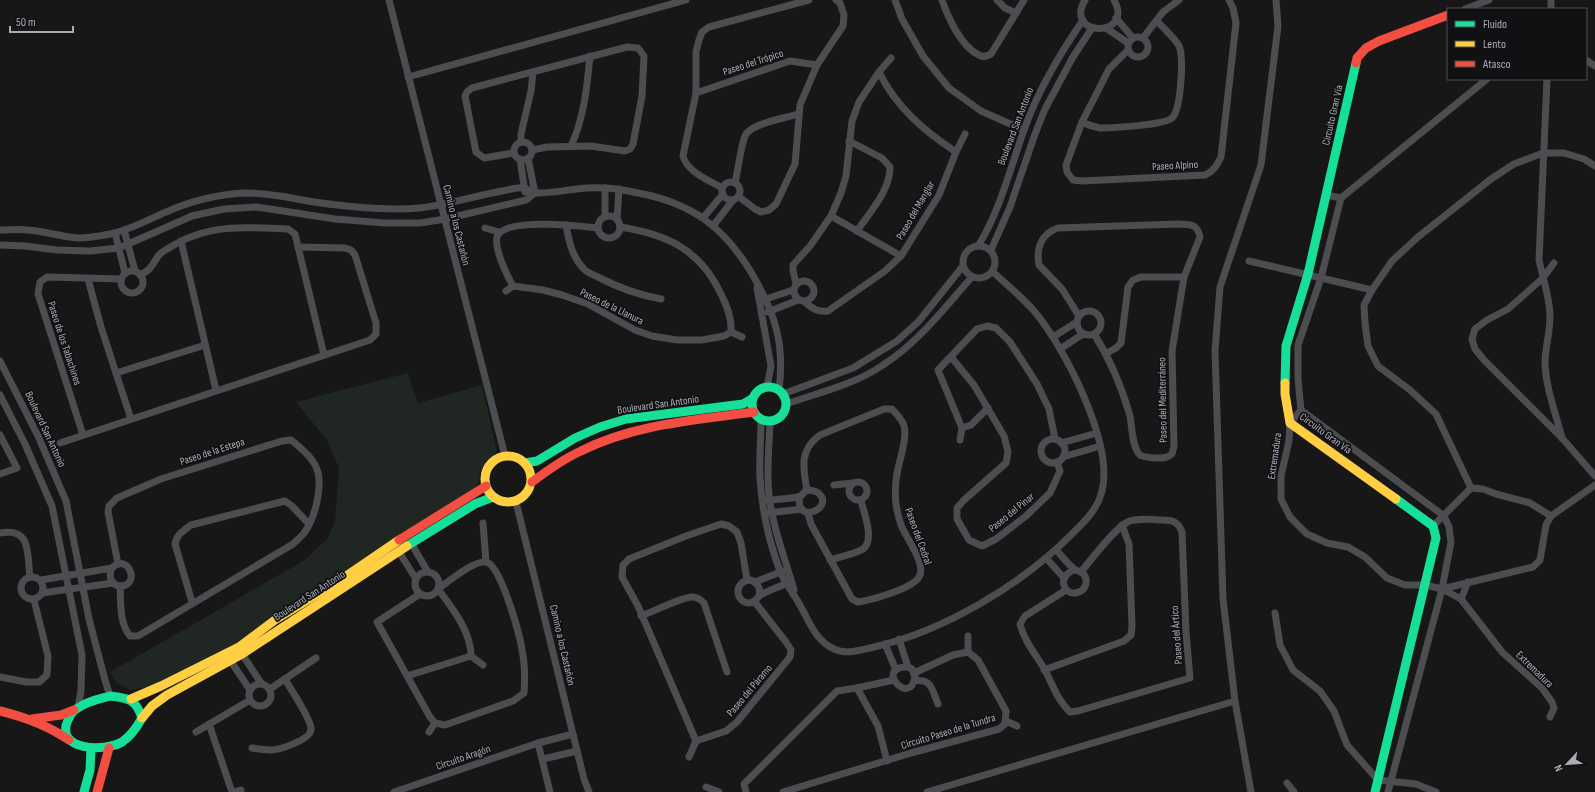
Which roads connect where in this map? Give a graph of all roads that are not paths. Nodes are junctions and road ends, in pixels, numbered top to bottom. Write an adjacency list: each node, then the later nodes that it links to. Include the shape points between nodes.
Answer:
1 (389, 0): 30 (street, Camino a los Castañón)
2 (686, 0): 30 (street)
3 (809, 0): 33 (street, via 709,27 702,32 696,52)
4 (836, 0): 27 (street, via 840,3 844,16 843,26)
5 (895, 0): 36 (street, via 902,19 924,56 949,88 981,111)
6 (942, 0): 16 (street, via 947,15 960,37 979,56 991,54)
7 (997, 0): 16 (street, via 1005,8)
8 (1024, 0): 16 (street)
9 (1084, 0): 19 (street, via 1081,9)
10 (1179, 0): 20 (street, via 1163,12)
11 (1229, 0): 35 (street, Paseo Alpino, via 1236,22 1220,157 1210,173 1073,180 1067,172 1066,165)
12 (1276, 0): 227 (street, via 1278,26 1261,165 1220,287 1215,351 1224,599)
13 (1489, 0): 15 (street)
14 (1117, 1): 18 (street)
15 (1468, 8)
16 (1016, 13)
17 (1447, 15): 54 (street, Circuito Gran Vía, via 1379,41 1366,48 1357,58)
18 (1116, 18): 22 (street); 24 (street)
19 (1083, 20): 21 (street); 36 (street, Boulevard San Antonio, via 1055,62)
20 (1157, 21): 23 (street); 35 (street, via 1179,46 1182,56 1175,114 1171,119 1160,123 1099,128)
21 (1092, 28): 22 (street); 80 (street, Boulevard San Antonio, via 1045,109 1014,196)
22 (1106, 28): 24 (street)
23 (1143, 38): 24 (street, via 1136,37); 24 (street, via 1147,50 1143,56 1133,56)
24 (1130, 44): 35 (street, Paseo Alpino, via 1109,69)
25 (590, 56): 28 (street); 40 (street, via 580,124); 40 (street, via 627,47 638,48 644,56 642,96 633,144 625,151)
26 (891, 58): 29 (street)
27 (817, 65): 33 (street, Paseo del Trópico, via 790,61); 34 (street)
28 (533, 72): 38 (street); 43 (street, via 472,88 465,96 476,152 484,158)
29 (880, 72): 39 (street, via 860,102 852,121); 42 (street, via 887,88 902,108)
30 (408, 77): 58 (street, Camino a los Castañón)
31 (1486, 80): 56 (street)
32 (1547, 80): 44 (street)
33 (696, 93): 52 (street, via 683,156 690,168)
34 (798, 114): 48 (street, via 758,126 747,134); 55 (street, via 795,164 776,204 761,212)
35 (1082, 122)
36 (1024, 130): 77 (street, Boulevard San Antonio, via 990,225)
37 (965, 134): 42 (street, Paseo del Manglar)
38 (521, 141): 41 (street, via 527,142); 43 (street, via 516,144)
39 (849, 141): 59 (street, via 846,176); 71 (street, via 882,158 890,168 890,178 886,186)
40 (571, 146): 41 (street, via 548,146)
41 (532, 150): 45 (street)
42 (956, 152): 81 (street, Paseo del Manglar, via 939,195)
43 (514, 153): 46 (street)
44 (1543, 153): 47 (street, via 1564,153 1584,159); 92 (street, via 1539,260); 96 (street, via 1514,164 1418,237 1392,261)
45 (528, 158): 46 (street); 53 (street)
46 (520, 159): 49 (street)
47 (1595, 166)
48 (735, 183): 52 (street, via 726,183); 55 (street, via 740,190)
49 (524, 188): 53 (street); 57 (street); 58 (street)
50 (605, 188): 51 (street); 53 (street); 60 (street)
51 (619, 189): 61 (street, via 674,202); 63 (street)
52 (723, 191): 55 (street, via 727,199); 61 (street)
53 (535, 193): 57 (street)
54 (1326, 195): 56 (street); 87 (street, Circuito Gran Vía)
55 (736, 198): 65 (street)
56 (1341, 198): 91 (street, Circuito Gran Vía)
57 (526, 200): 62 (street)
58 (441, 204): 62 (street, Camino a los Castañón); 70 (street, via 421,208 389,209 313,202 275,194 244,193 202,198)
59 (831, 216): 71 (street, Paseo del Manglar); 95 (street, via 794,264)
60 (605, 217): 63 (street); 68 (street, via 600,221)
61 (703, 218): 65 (street)
62 (444, 219): 75 (street, via 420,223 385,223 335,219 258,207 224,209 192,216); 137 (street, Camino a los Castañón)
63 (617, 219): 66 (street)
64 (566, 225): 68 (street); 72 (street, via 535,224 506,228); 98 (street, Paseo de la Llanura, via 569,244 585,270 619,288)
65 (713, 226): 99 (street, via 744,261)
66 (620, 227): 68 (street, via 617,235 610,238 602,235); 104 (street, via 653,233 669,240 704,266 726,303 732,322)
67 (485, 228): 72 (street)
68 (598, 228)
69 (0, 230): 73 (street, via 28,230 79,238)
70 (124, 230): 73 (street); 75 (street)
71 (857, 231): 81 (street, Paseo del Manglar)
72 (499, 232): 94 (street, via 496,237 497,248)
73 (115, 233): 78 (street)
74 (181, 240): 79 (street, via 209,231 239,227 288,229 295,234); 86 (street, via 159,254 150,268); 109 (street)
75 (128, 244): 78 (street); 86 (street)
76 (0, 246): 78 (street, via 90,251)
77 (978, 246): 80 (street); 84 (street, Boulevard San Antonio, via 966,253)
78 (118, 248): 88 (street)
79 (298, 248): 112 (street); 112 (street, via 351,250 355,255 376,323 376,334 370,340)
80 (991, 250): 85 (street, via 995,258)
81 (901, 256): 100 (street, Paseo del Manglar, via 885,271 828,311 814,310)
82 (1249, 261): 87 (street)
83 (1554, 263): 92 (street)
84 (963, 266): 89 (street); 118 (street, Boulevard San Antonio, via 919,321 897,342 853,368)
85 (993, 272): 89 (street, via 981,279); 108 (street, via 1035,312)
86 (138, 273): 88 (street, Paseo de los Tabachines, via 131,271); 88 (street, via 143,281 142,285 138,291 131,293 122,286)
87 (1308, 274): 91 (street); 127 (street, Circuito Gran Vía, via 1286,346 1284,394)
88 (123, 276): 93 (street, Paseo de los Tabachines)
89 (972, 277): 121 (street, via 928,328 883,366 860,378)
90 (1184, 277): 103 (street, Paseo del Mediterráneo, via 1200,237 1199,230 1193,225 1051,230 1045,235 1039,247 1039,265 1062,289); 111 (street, via 1141,277 1133,280 1128,286 1121,343); 111 (street, Paseo del Mediterráneo, via 1172,351 1174,446 1172,454 1168,457 1144,458 1139,454 1130,416)
91 (1322, 278): 96 (street); 123 (street, Circuito Gran Vía, via 1298,346)
92 (1542, 278): 132 (street, via 1547,290 1550,316 1546,363 1551,398); 132 (street, via 1508,309 1475,329 1472,339 1484,360)
93 (88, 279): 115 (street); 131 (street, Paseo de los Tabachines, via 47,277 40,282 38,294)
94 (512, 286): 97 (street); 104 (street, Paseo de la Llanura, via 562,294 652,336 702,340)
95 (795, 287): 99 (street); 100 (street, via 795,297); 100 (street, via 799,282 806,281 814,288 813,296 808,301)
96 (1372, 290): 149 (street, via 1364,305 1365,323 1368,346 1378,366 1436,414)
97 (506, 291)
98 (661, 299)
99 (763, 300): 101 (street); 102 (street)
100 (802, 301): 101 (street)
101 (771, 311): 102 (street); 118 (street, via 780,348)
102 (763, 314): 116 (street, via 771,366)
103 (1078, 319): 105 (street, Paseo del Mediterráneo, via 1079,331); 106 (street, via 1085,311 1099,316 1100,328); 108 (street)
104 (731, 332): 107 (street)
105 (1083, 334): 106 (street); 110 (street)
106 (1094, 334): 111 (street, Paseo del Mediterráneo)
107 (742, 337)
108 (1053, 337): 110 (street)
109 (205, 344): 115 (street); 117 (street)
110 (1060, 349): 129 (street, via 1078,381)
111 (1107, 353)
112 (324, 355): 117 (street)
113 (951, 357): 122 (street, Paseo del Pinar, via 974,385); 128 (street, via 938,370); 134 (street, via 977,329 987,326 996,328 1010,342 1037,384 1049,409)
114 (0, 361): 176 (street, Boulevard San Antonio, via 38,436 66,501)
115 (116, 373): 125 (street)
116 (767, 387): 118 (street); 120 (street, Boulevard San Antonio)
117 (216, 390): 125 (street)
118 (781, 392): 121 (street)
119 (0, 395): 177 (street, via 52,506)
120 (753, 398): 124 (street); 140 (street, Boulevard San Antonio, via 743,404 626,419 600,427 575,438 537,461)
121 (786, 404): 126 (street, via 778,419)
122 (988, 408): 128 (street, via 971,425); 139 (street, Paseo del Pinar, via 1004,436 1008,452 1006,463 958,508 957,519 969,540 982,546 996,539 1026,516 1050,493 1060,471)
123 (1300, 410): 127 (street, Extremadura); 143 (street, Circuito Gran Vía)
124 (754, 412): 126 (street); 144 (street, Boulevard San Antonio, via 623,434 583,448)
125 (131, 419): 131 (street)
126 (766, 420): 154 (street, via 760,478)
127 (1290, 423): 151 (street, Circuito Gran Vía); 186 (street, Extremadura, via 1289,441 1281,476 1281,499 1290,516 1307,534 1327,543 1348,546 1365,557 1387,578 1405,585)
128 (962, 428): 133 (street)
129 (1097, 433): 134 (street); 136 (street)
130 (0, 435): 141 (street, via 17,468)
131 (83, 435): 135 (street)
132 (1562, 438): 142 (street)
133 (960, 440)
134 (1058, 441): 138 (street, via 1065,450); 139 (street, via 1049,440 1041,449 1041,455 1045,460)
135 (60, 442)
136 (1100, 446): 138 (street); 167 (street, via 1104,477 1099,501 1087,519)
137 (505, 456): 140 (street, via 516,457); 148 (street, via 496,459 489,466 485,476)
138 (1063, 457): 139 (street)
139 (1057, 462)
140 (525, 463): 144 (street, via 529,468)
141 (0, 474)
142 (1595, 476)
143 (1393, 479): 151 (street); 159 (street, Circuito Gran Vía)
144 (532, 482): 156 (street, via 527,494)
145 (853, 483): 146 (street); 155 (street, via 848,488 849,496 854,500); 155 (street, via 865,484 868,490)
146 (834, 485)
147 (1595, 485): 160 (street)
148 (486, 486): 153 (street); 225 (street, Boulevard San Antonio, via 275,620 239,647)
149 (1471, 488): 159 (street); 160 (street, via 1530,503)
150 (807, 490): 152 (street); 157 (street, via 818,493 822,504 814,513); 170 (street, Paseo del Cedral, via 803,467 807,450 814,439 820,434 884,409 892,409 903,424 905,434 895,489 896,504 901,524 922,571 919,578 911,584 887,595 858,602 852,599)
151 (1385, 490): 164 (street, Circuito Gran Vía)
152 (800, 496): 154 (street); 157 (street, Paseo del Cedral, via 799,503)
153 (493, 497): 156 (street, via 504,503); 166 (street, Boulevard San Antonio, via 475,504)
154 (766, 500): 158 (street)
155 (861, 500): 170 (street, via 869,536 868,543 863,548)
156 (516, 502): 240 (street, Camino a los Castañón)
157 (805, 511): 158 (street); 170 (street, Paseo del Cedral)
158 (768, 513): 173 (street)
159 (1444, 516): 164 (street); 189 (street, via 1451,542)
160 (1550, 516): 184 (street, via 1540,560 1533,567)
161 (482, 523): 171 (street)
162 (309, 524): 172 (street, Paseo de la Estepa, via 317,502 319,485 316,467 304,451 291,440 282,441 161,479 117,498 109,506 108,512); 197 (street, Paseo de la Estepa, via 293,544); 197 (street, via 285,501 192,526 182,531 176,537 175,544)
163 (1122, 525): 174 (street); 211 (street, via 1129,544 1131,635 1124,641); 211 (street, Paseo del Ártico, via 1138,519 1172,520 1179,525 1182,532 1190,678 1070,712 1062,705)
164 (1433, 526): 186 (street, via 1436,538)
165 (0, 534): 178 (street, via 15,532 25,541)
166 (411, 543): 168 (street, Boulevard San Antonio); 175 (street)
167 (1056, 550): 169 (street); 174 (street)
168 (399, 552): 180 (street); 204 (street, Boulevard San Antonio)
169 (1046, 558): 179 (street); 201 (street, via 990,598 945,622)
170 (830, 560)
171 (486, 562): 188 (street, via 476,563); 223 (street, via 491,563 496,571 507,596 522,650)
172 (115, 566): 176 (street); 185 (street, Paseo de la Estepa, via 109,573 110,579); 185 (street, via 124,564 132,574 126,585)
173 (784, 571): 182 (street); 183 (street)
174 (1078, 571): 179 (street, via 1068,572); 191 (street, Paseo del Ártico, via 1085,577 1084,589 1078,593)
175 (428, 572): 180 (street, via 421,573); 188 (street, via 438,578)
176 (80, 573): 177 (street); 187 (street, Boulevard San Antonio)
177 (67, 575): 181 (street); 190 (street)
178 (30, 577): 181 (street); 196 (street, via 22,581 20,587 27,599)
179 (1064, 578): 191 (street)
180 (416, 579): 193 (street, via 415,585)
181 (41, 580): 192 (street)
182 (751, 581): 195 (street, Paseo del Páramo, via 759,588); 195 (street, via 742,582 737,592 743,601 749,603); 199 (street, Paseo del Páramo, via 737,532 721,524 629,559 623,565 622,577)
183 (789, 582): 195 (street); 202 (street, via 815,633 823,642 846,653)
184 (1468, 582): 189 (street); 194 (street)
185 (116, 585): 187 (street); 197 (street, Paseo de la Estepa, via 123,622 130,636 138,636)
186 (1426, 585): 189 (street, Extremadura); 251 (street)
187 (83, 588): 190 (street); 224 (street, Boulevard San Antonio)
188 (438, 588): 193 (street, via 434,594 428,596); 205 (street, via 458,616 471,647)
189 (1442, 589): 194 (street, Extremadura); 252 (street)
190 (70, 590): 192 (street); 229 (street, via 82,655 81,691)
191 (1066, 590): 211 (street, Paseo del Ártico, via 1025,616 1020,624 1022,634)
192 (42, 593): 196 (street)
193 (420, 594): 213 (street, via 377,622)
194 (1461, 598): 231 (street, Extremadura, via 1502,652 1542,688 1554,708)
195 (757, 599): 242 (street, Paseo del Páramo, via 791,650 790,657 737,722 726,731)
196 (34, 600): 214 (street, via 48,656 47,675 40,682)
197 (192, 602)
198 (1275, 613): 251 (street, via 1280,645 1293,670 1320,691 1334,711 1347,745)
199 (641, 616): 212 (street, via 684,599 699,598 704,603); 242 (street, Paseo del Páramo)
200 (968, 636): 203 (street)
201 (899, 639): 202 (street); 209 (street)
202 (885, 644): 210 (street)
203 (968, 652): 215 (street, via 953,655); 234 (street, Circuito Paseo de la Tundra, via 978,660 1006,711)
204 (242, 654): 207 (street, Boulevard San Antonio); 218 (street)
205 (471, 656): 208 (street); 213 (street)
206 (316, 658): 216 (street)
207 (230, 660): 222 (street); 232 (street, Boulevard San Antonio, via 167,695 152,706)
208 (483, 665)
209 (908, 667): 210 (street); 215 (street)
210 (896, 670): 217 (street)
211 (1044, 670)
212 (727, 672)
213 (407, 676): 235 (street)
214 (0, 677)
215 (914, 677): 217 (street, via 907,688 896,685); 228 (street, via 929,682)
216 (285, 679): 221 (street); 246 (street, via 307,716 311,731 303,739 272,750)
217 (894, 680): 220 (street)
218 (261, 683): 221 (street); 222 (street, via 254,685)
219 (532, 688): 223 (street)
220 (857, 688): 250 (street, via 878,726); 262 (street, via 837,691 751,776 744,784)
221 (270, 689): 226 (street, via 270,700 266,704 260,706)
222 (250, 690): 226 (street)
223 (524, 693): 235 (street, via 513,701 445,725)
224 (110, 696): 225 (street); 229 (street)
225 (130, 699): 232 (street, via 139,706)
226 (250, 700): 236 (street)
227 (1235, 701): 264 (street); 265 (street)
228 (938, 704)
229 (76, 709): 233 (street, via 61,715); 241 (street, via 67,721 65,731)
230 (0, 711): 233 (street)
231 (1550, 717)
232 (142, 718): 245 (street, via 137,729 121,743)
233 (32, 719): 241 (street, via 52,728)
234 (1006, 721): 237 (street); 250 (street, Circuito Paseo de la Tundra, via 999,729)
235 (435, 723): 239 (street)
236 (209, 724): 238 (street); 255 (street)
237 (1017, 726)
238 (196, 732)
239 (429, 732)
240 (573, 734): 243 (street, Circuito Aragón); 247 (street, Camino a los Castañón)
241 (69, 740): 244 (street, via 79,746)
242 (696, 741): 248 (street)
243 (538, 743): 249 (street); 258 (street, Circuito Aragón)
244 (91, 748): 245 (street); 256 (street, via 92,757)
245 (109, 748): 257 (street)
246 (252, 748)
247 (577, 751): 249 (street); 260 (street, Camino a los Castañón)
248 (689, 757)
249 (543, 759): 259 (street)
250 (887, 761): 263 (street, Circuito Paseo de la Tundra)
251 (1378, 780): 252 (street); 267 (street)
252 (1391, 781): 268 (street); 269 (street, via 1416,784)
253 (1287, 783): 266 (street)
254 (706, 787): 261 (street)
255 (236, 791)
256 (84, 792)
257 (97, 792)
258 (394, 792)
259 (550, 792)
260 (589, 792)
261 (719, 792)
262 (746, 792)
263 (782, 792)
264 (927, 792)
265 (1252, 792)
266 (1294, 792)
267 (1375, 792)
268 (1388, 792)
269 (1436, 792)

